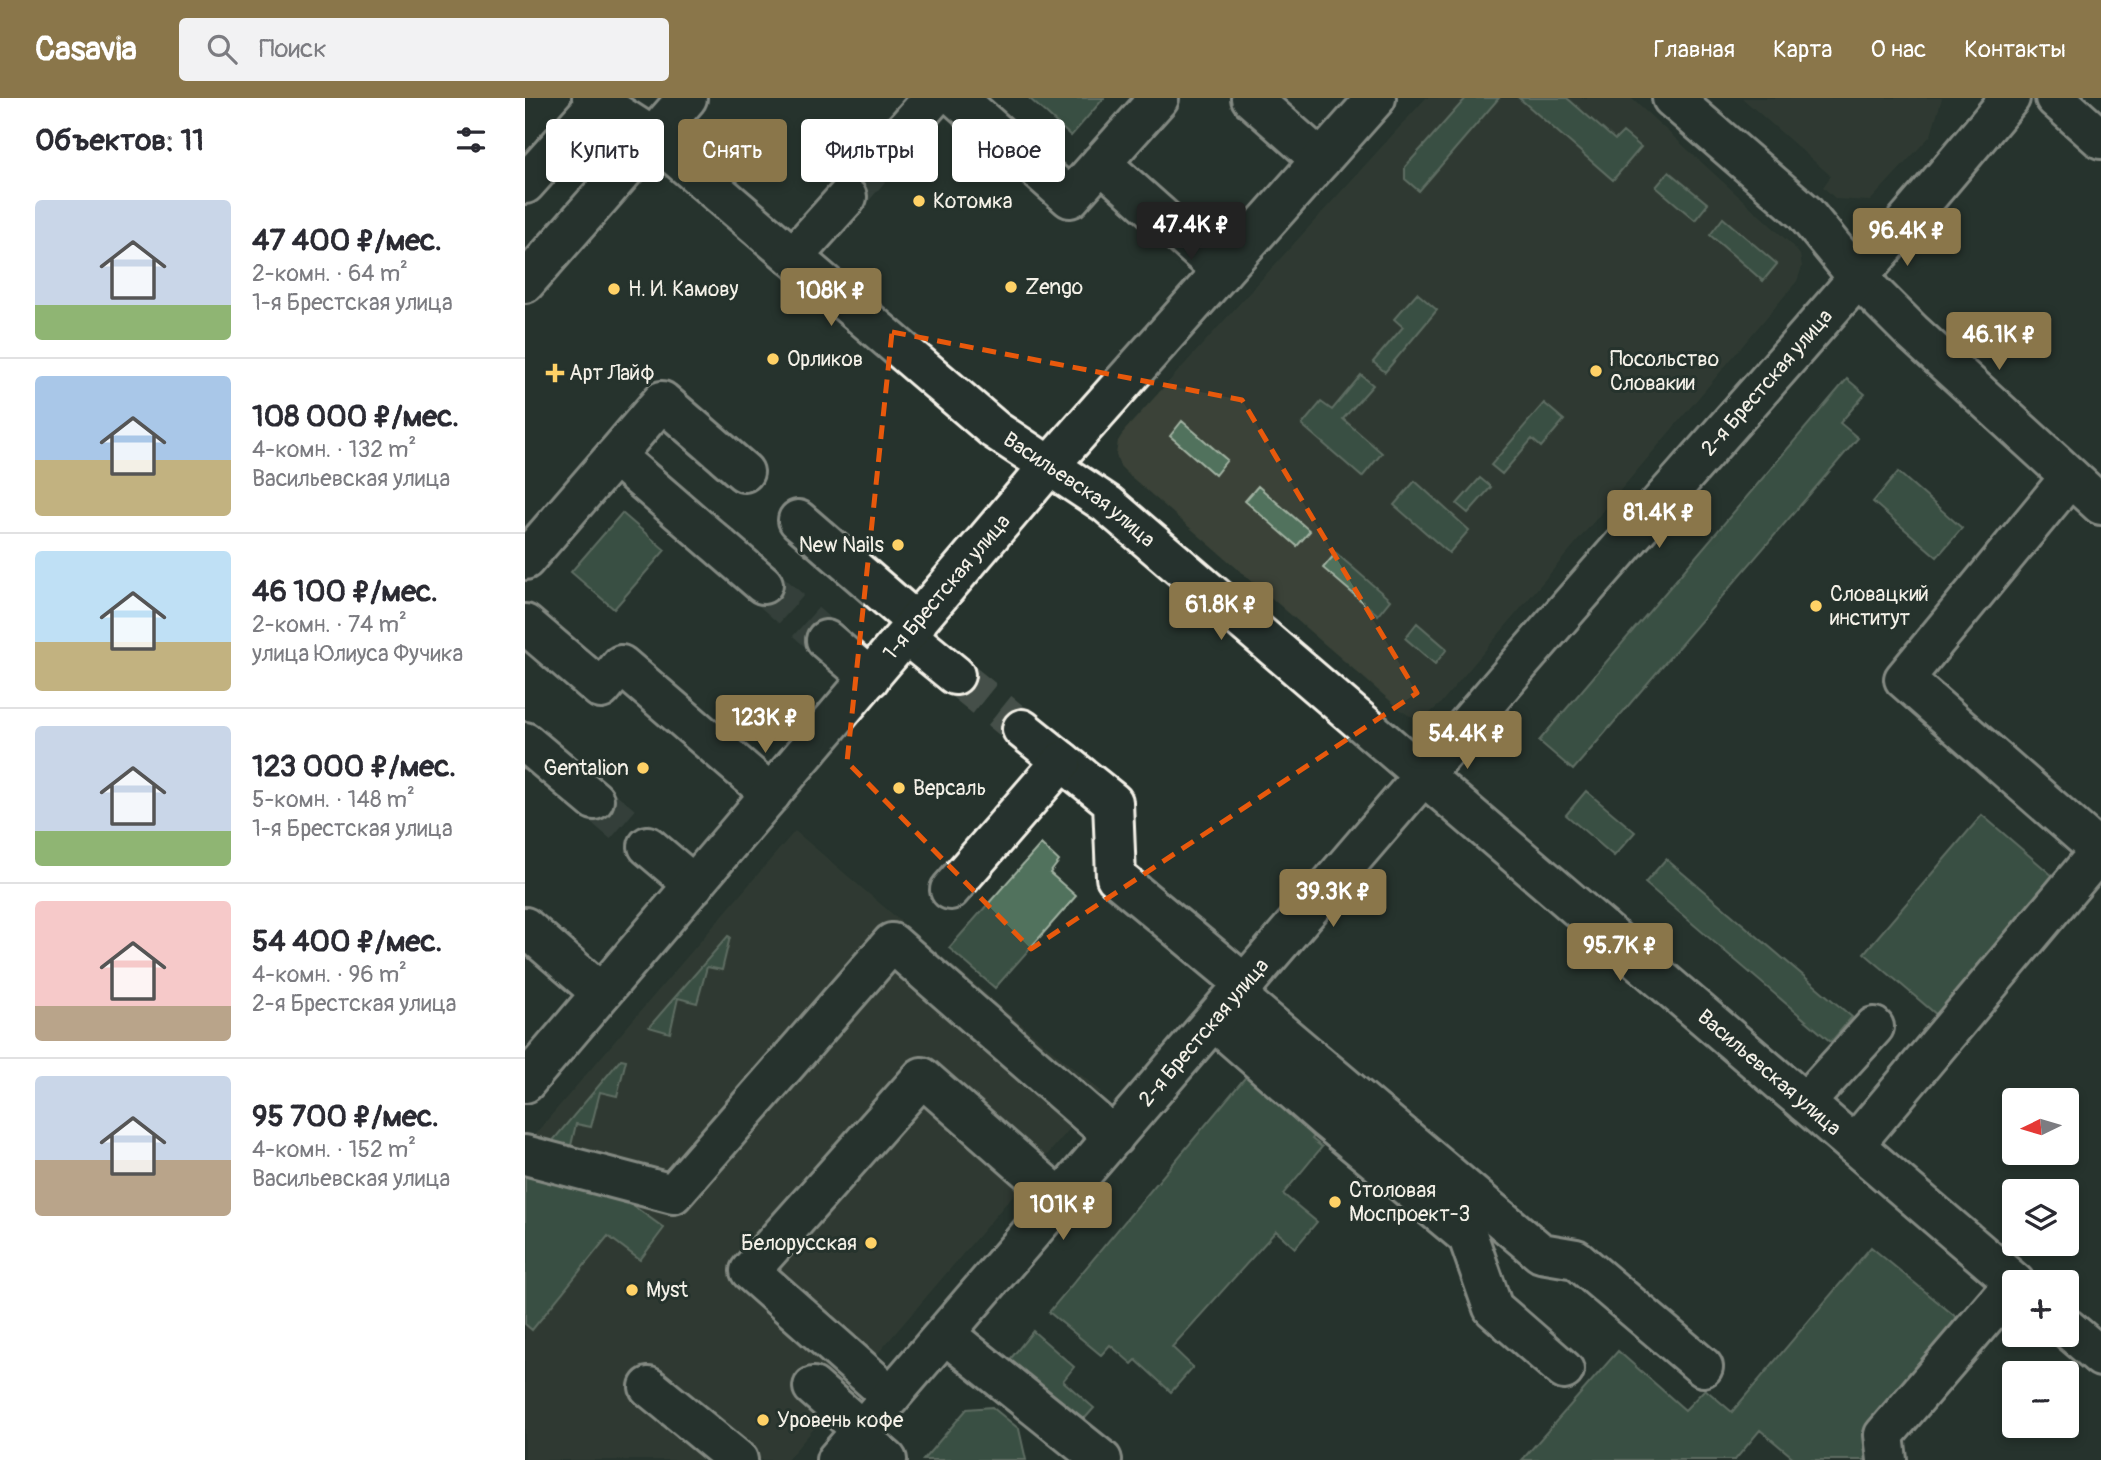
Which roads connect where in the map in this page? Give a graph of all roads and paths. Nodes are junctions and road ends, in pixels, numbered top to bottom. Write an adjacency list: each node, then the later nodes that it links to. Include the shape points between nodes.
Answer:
1 (687, 98): 13 (street)
2 (933, 98): 12 (street)
3 (957, 98): 17 (street, via 1070,198)
4 (1159, 98): 17 (street)
5 (1251, 98): 16 (street)
6 (1376, 98): 16 (street, 1-я Брестская улица)
7 (1673, 98): 23 (street, via 1804,212)
8 (2010, 98): 23 (street, 2-я Брестская улица)
9 (2056, 98): 14 (street)
10 (598, 100): 11 (street, Васильевская улица); 19 (street)
11 (626, 119)
12 (914, 119)
13 (664, 124)
14 (2101, 139)
15 (664, 146): 21 (street, Васильевская улица)
16 (1321, 160): 22 (street, 1-я Брестская улица)
17 (1101, 163): 22 (street)
18 (614, 182): 24 (street)
19 (525, 184)
20 (847, 197): 21 (street)
21 (793, 257): 26 (street, Васильевская улица, via 995,430)
22 (1222, 271): 26 (street, 1-я Брестская улица)
23 (1859, 279): 28 (street); 41 (street, 2-я Брестская улица)
24 (525, 283)
25 (615, 456): 27 (street, via 662,401); 31 (street); 32 (street)
26 (1049, 466): 34 (street, 1-я Брестская улица); 41 (street, Васильевская улица, via 1107,504)
27 (744, 472)
28 (2070, 477): 29 (street); 54 (street, via 1904,679 2100,851)
29 (2101, 505)
30 (798, 520): 34 (street)
31 (525, 560)
32 (763, 584)
33 (525, 624): 42 (street, via 601,689 621,665)
34 (911, 629): 36 (street); 37 (street, 1-я Брестская улица)
35 (826, 640): 37 (street)
36 (955, 675)
37 (870, 678): 42 (street, 1-я Брестская улица)
38 (1022, 729): 40 (street)
39 (525, 742): 43 (street)
40 (1062, 761): 46 (street); 49 (street, via 1113,802 1116,877)
41 (1424, 777): 49 (street, 2-я Брестская улица); 52 (street, Васильевская улица)
42 (771, 794): 45 (street, 1-я Брестская улица)
43 (594, 800)
44 (648, 846): 45 (street)
45 (694, 885): 48 (street, 1-я Брестская улица)
46 (950, 890)
47 (525, 927): 48 (street)
48 (601, 993): 51 (street, 1-я Брестская улица)
49 (1232, 1000): 53 (street, 2-я Брестская улица); 62 (street, via 1541,1253 1576,1259); 63 (street, via 1327,1120 1468,1237 1493,1308)
50 (1874, 1027): 52 (street)
51 (525, 1083)
52 (1805, 1104): 54 (street, Васильевская улица)
53 (1114, 1137): 55 (street, via 891,943 673,1194); 56 (street, 2-я Брестская улица)
54 (1854, 1144): 57 (street, Васильевская улица)
55 (525, 1155)
56 (1061, 1199): 59 (street, 2-я Брестская улица); 66 (street, via 922,1077 750,1271)
57 (2002, 1272)
58 (2002, 1298): 71 (street, via 1884,1435)
59 (945, 1334): 66 (street, 2-я Брестская улица); 70 (street)
60 (2079, 1338): 61 (street)
61 (2101, 1357)
62 (1703, 1367)
63 (1564, 1370)
64 (649, 1387): 68 (street)
65 (813, 1387): 67 (street)
66 (891, 1396): 67 (street, 2-я Брестская улица)
67 (852, 1441): 69 (street)
68 (737, 1460)
69 (887, 1460)
70 (1103, 1460)
71 (1887, 1460)

